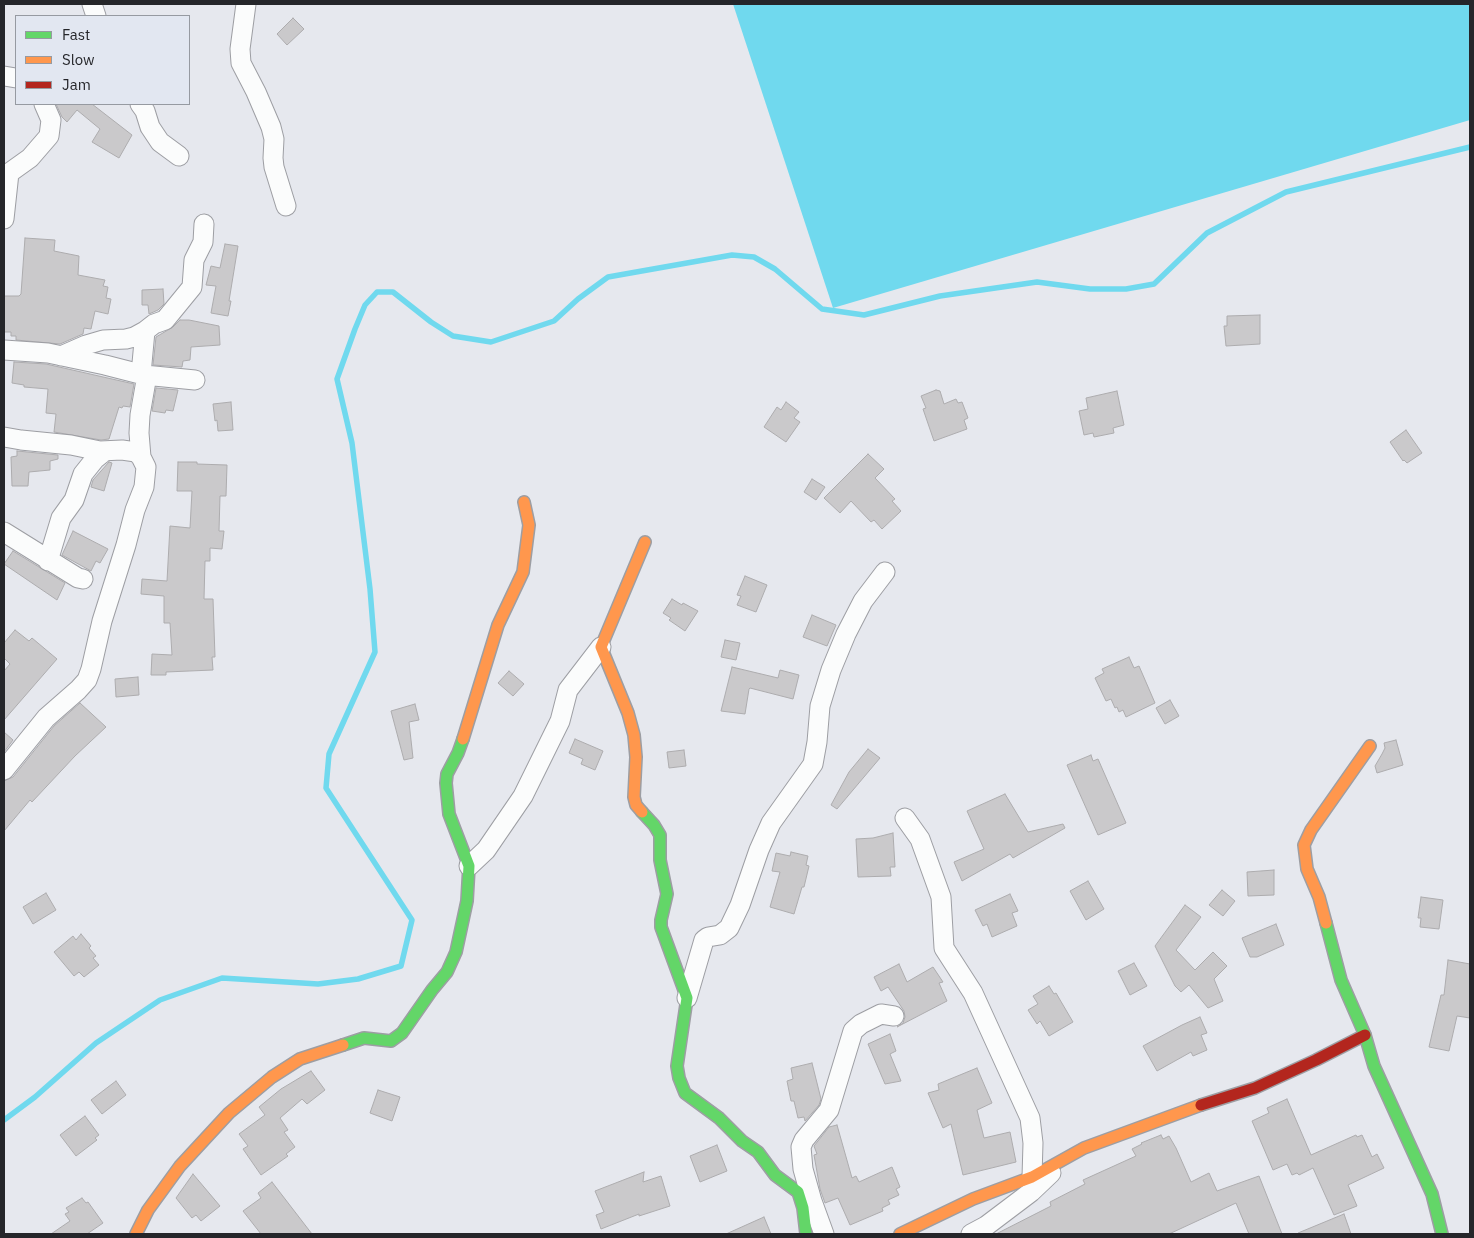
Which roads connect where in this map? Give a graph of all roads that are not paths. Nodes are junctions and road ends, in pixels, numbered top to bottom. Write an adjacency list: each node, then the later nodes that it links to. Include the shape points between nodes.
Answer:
1 (246, 4): 6 (street, via 241,63 271,127 274,167)
2 (44, 105): 5 (street, via 51,120 49,136 30,158 9,173)
3 (141, 105): 4 (street, via 160,142)
4 (179, 156)
5 (6, 187): 7 (street)
6 (286, 206)
7 (4, 219)
8 (204, 224): 9 (street, via 203,242 194,260 192,287 166,320)
9 (145, 331): 11 (street, via 126,339 86,345); 12 (street)
10 (4, 350): 11 (street)
11 (62, 356): 12 (street)
12 (144, 375): 13 (street); 16 (street, via 139,432)
13 (196, 380)
14 (4, 436): 15 (street)
15 (106, 451): 16 (street, via 136,452); 20 (street, via 83,474 74,500 61,518)
16 (141, 457): 25 (street, via 146,467 144,487 89,674 78,690 42,723)
17 (524, 502): 27 (street, via 529,525 523,572 498,625 470,718 447,774 449,814)
18 (4, 532): 20 (street)
19 (645, 542): 23 (street)
20 (48, 561): 22 (street)
21 (885, 572): 28 (street, via 863,601 831,670 820,706 813,764 771,823 729,928 704,940)
22 (84, 579)
23 (601, 647): 27 (street, via 568,690 560,721 523,796 486,850); 28 (street, via 634,735 636,805 660,835 660,860 667,894 661,927)
24 (1370, 746): 30 (street, via 1304,845 1341,980)
25 (4, 770)
26 (905, 818): 32 (street, via 920,839 941,897 944,948 973,994 1030,1118)
27 (469, 866): 35 (street, via 468,894 456,952 447,972 402,1033 390,1041 364,1038 300,1059 272,1077 229,1113 180,1166 148,1210)
28 (687, 998): 33 (street, via 677,1066 685,1093 719,1118 758,1152 775,1175)
29 (894, 1016): 33 (street, via 881,1014 853,1031 829,1110 801,1147)
30 (1365, 1035): 31 (street, via 1255,1088 1187,1109); 39 (street, via 1374,1066 1432,1194)
31 (1070, 1156): 32 (street); 34 (street, via 1031,1192)
32 (1032, 1177): 38 (street, via 973,1199)
33 (804, 1196): 36 (street); 37 (street)
34 (980, 1231)
35 (136, 1234)
36 (806, 1234)
37 (824, 1234)
38 (900, 1234)
39 (1442, 1234)

